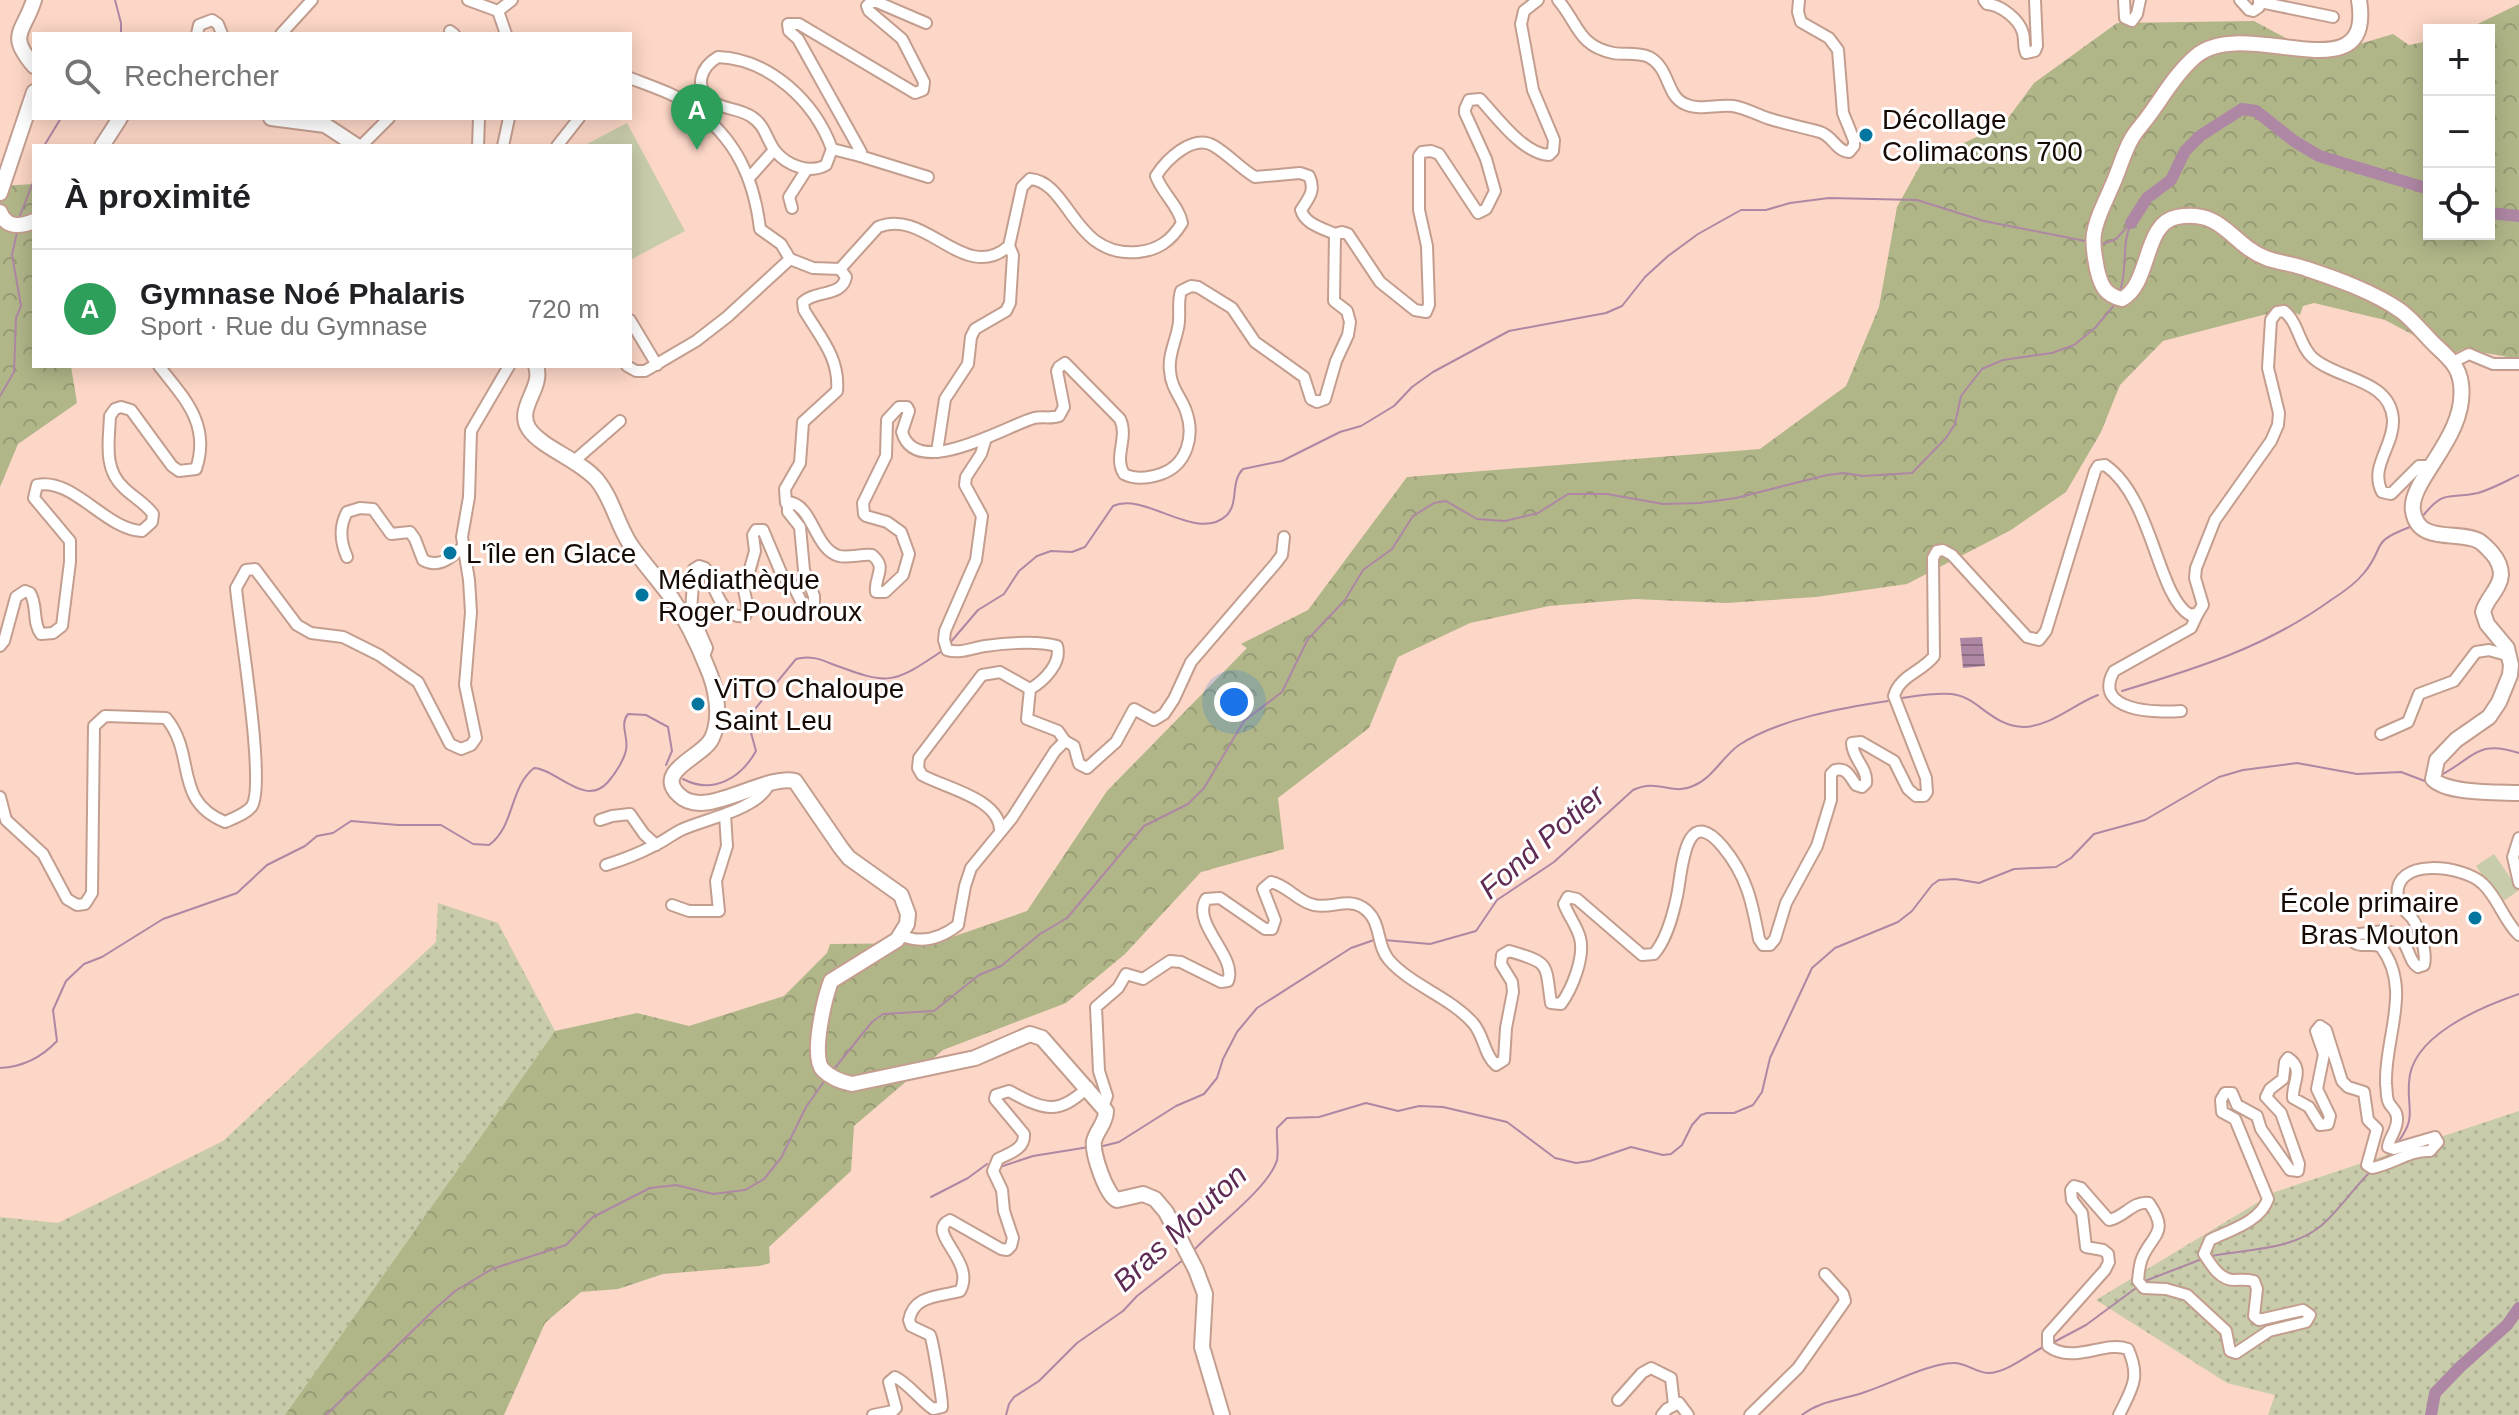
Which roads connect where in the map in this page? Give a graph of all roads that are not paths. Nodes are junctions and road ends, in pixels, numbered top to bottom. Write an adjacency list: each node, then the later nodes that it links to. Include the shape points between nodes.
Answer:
1 (34, 0): 24 (main road, via 18,36)
2 (312, 0): 22 (street)
3 (468, 0): 16 (street)
4 (512, 0): 16 (street)
5 (902, 0): 17 (street)
6 (1538, 0): 49 (street, via 1524,11 1521,30 1533,90 1555,147 1549,155 1537,152 1501,125 1480,99 1469,100 1465,113 1495,191 1478,213 1439,154 1422,152 1419,210 1427,246 1429,309 1415,310 1373,274 1353,238)
7 (1558, 0): 8 (street, via 1589,44 1650,58 1685,105 1747,110 1826,134 1849,152 1854,140 1843,113 1838,50 1829,38 1801,22)
8 (1799, 0)
9 (1984, 0): 10 (street, via 2015,20 2026,53 2037,46)
10 (2035, 0)
11 (2124, 0): 12 (street, via 2127,21 2135,18)
12 (2140, 0)
13 (2240, 0): 15 (street, via 2253,11)
14 (2359, 0): 54 (main road, via 2360,29 2344,47 2314,51 2237,42 2212,46 2183,69 2132,136 2096,224 2093,248 2101,284 2122,299 2130,295 2161,227 2174,217 2207,217 2264,258 2381,299 2402,312)
15 (2259, 1): 18 (street)
16 (498, 11): 23 (street)
17 (902, 13): 19 (street); 41 (street, via 877,2 867,6 902,39 924,82 919,93 799,24 788,24 861,148)
18 (2333, 17)
19 (926, 23)
20 (197, 32): 21 (street, via 199,25 212,20)
21 (221, 32)
22 (283, 32)
23 (505, 32)
24 (32, 64)
25 (632, 79): 44 (street, via 691,105 733,149)
26 (32, 98): 45 (main road)
27 (119, 120): 33 (main road)
28 (286, 120): 34 (main road, via 325,125)
29 (387, 120): 35 (street)
30 (479, 120): 36 (street)
31 (509, 120): 37 (street)
32 (577, 120): 38 (street)
33 (103, 144)
34 (356, 144)
35 (361, 144)
36 (478, 144)
37 (503, 144)
38 (559, 144)
39 (832, 149): 40 (street, via 787,84 729,57 708,63 700,78 707,95 751,115); 41 (street); 42 (street, via 826,165)
40 (774, 150): 42 (street); 44 (street)
41 (860, 156): 43 (street)
42 (807, 169): 46 (street, via 789,197)
43 (928, 177)
44 (749, 178): 51 (street, via 760,229 781,244)
45 (0, 193)
46 (792, 208)
47 (0, 212): 48 (main road, via 3,219)
48 (23, 224)
49 (1335, 234): 50 (street, via 1303,216 1301,210 1313,192 1309,176 1255,177 1214,146 1200,143 1176,154 1156,176 1182,223 1158,248 1120,253 1106,248 1079,227 1047,184 1030,179 1022,187); 62 (street, via 1334,301 1347,311 1350,322 1325,399 1311,399 1304,377 1255,342 1232,308 1191,286 1179,297 1170,358 1171,381 1186,410 1190,437 1173,467 1147,477 1124,474 1120,464 1125,431 1120,419 1065,363 1057,371 1064,407 1059,416 1036,418)
50 (1009, 246): 52 (street, via 975,258 918,229 886,224); 63 (street, via 1010,303 971,337 968,364 945,399)
51 (790, 259): 52 (street, via 813,268); 56 (street, via 727,317)
52 (840, 269): 66 (street, via 846,277 840,289 803,302 836,364 837,391 803,422 800,463 785,489)
53 (632, 323): 56 (street)
54 (2453, 362): 55 (street, via 2469,354 2493,364); 65 (main road, via 2461,383 2460,408 2452,434)
55 (2519, 364)
56 (657, 365): 60 (street, via 640,372)
57 (161, 368): 71 (street, via 196,415 196,469 179,471 172,466 131,410 115,409 110,416 110,468 114,479 153,514 152,522 142,531 125,529 56,485 37,485 34,498 70,541 62,626 41,634 34,599 22,592)
58 (508, 368): 68 (street, via 471,431)
59 (536, 368): 64 (main road, via 538,382 525,416 529,429)
60 (631, 368)
61 (620, 421): 64 (street)
62 (986, 438): 63 (street); 74 (street, via 965,485 982,516 976,560 945,631 945,645 958,652 1011,644 1057,646 1055,663)
63 (937, 452): 66 (street, via 921,451 905,440 902,432 909,411 903,406 895,410 885,428 886,456 863,503 866,516 901,532 909,554 903,575 885,592 875,589 881,572 878,560 832,552 798,504)
64 (574, 461): 73 (main road, via 599,482 627,538 672,599)
65 (2432, 466): 70 (street, via 2419,466 2396,491 2382,492 2378,471 2393,426 2391,406 2374,389 2315,360 2292,319 2277,312 2271,320 2268,368 2278,425 2215,520 2196,568 2203,605); 72 (main road, via 2414,495 2414,517 2433,533 2476,539 2498,560 2501,580 2483,612)
66 (786, 503): 73 (street, via 800,527 814,605 802,603 782,575 768,537 756,530 744,590 745,616 734,615 720,601 705,568 694,569 691,611 707,648)
67 (1284, 537): 77 (street, via 1276,563 1191,662 1158,719 1134,709 1116,742 1087,768)
68 (463, 547): 69 (street, via 441,563 430,564 410,532 391,534 373,509 360,508 347,512 341,526); 80 (street, via 471,612 465,685 476,738 471,745 461,749 450,744 418,682 379,655 343,637 311,633 297,625 255,569 246,570 236,588 252,714 252,805 225,822 208,815 190,792 176,730 166,718 105,716 94,726 92,893 85,904 77,905 67,899 43,854 6,820)
69 (347, 557)
70 (2198, 613): 75 (street, via 2191,628 2111,675 2110,689 2128,708); 92 (street, via 2183,611 2142,512 2111,469 2100,465 2039,640 2027,637 1952,555 1935,553 1934,656 1901,681 1894,696 1927,792 1916,796 1888,756 1852,743 1866,783 1856,785 1841,769 1831,774 1831,800 1817,846 1770,945 1759,939 1739,867 1713,836 1696,834 1685,846 1673,912 1654,954 1642,955 1568,897 1564,904 1582,950 1561,1004 1551,1003 1550,978 1541,963 1509,951 1502,955 1513,992 1504,1060 1496,1065 1470,1020 1391,962 1371,914 1351,902 1315,905 1267,882 1263,889 1275,920 1272,929 1220,898 1206,899 1203,905 1230,978 1221,982 1175,961 1164,963 1143,979 1125,975 1096,1007)
71 (0, 646)
72 (2510, 656): 76 (street, via 2476,652 2454,681 2419,694 2408,722); 79 (main road, via 2510,675 2499,702 2489,717 2437,760 2433,779 2463,790)
73 (703, 659): 78 (main road, via 717,708 714,734 705,749 674,771 675,791 703,803)
74 (1030, 689): 77 (street, via 1027,719 1058,731); 83 (street, via 1000,672 982,675 919,758 922,775 992,809)
75 (2181, 711)
76 (2381, 734)
77 (1065, 741): 83 (street)
78 (769, 784): 81 (street, via 758,797); 89 (main road, via 799,784 849,858 901,895 908,914)
79 (2519, 793)
80 (0, 797)
81 (725, 815): 85 (street); 88 (street, via 727,846 716,881 719,911)
82 (600, 820): 85 (street, via 630,814)
83 (1000, 832): 89 (street, via 967,877 958,925 928,940)
84 (2519, 838): 87 (street, via 2513,857)
85 (656, 845): 86 (street)
86 (606, 865)
87 (2519, 883)
88 (672, 905)
89 (900, 935): 91 (main road, via 831,981 818,1051 823,1070 852,1084 975,1058 1030,1034 1042,1038)
90 (2519, 935): 101 (street, via 2483,884 2434,867 2411,873 2398,890 2401,907 2417,928 2425,957 2421,967 2414,964 2399,934 2354,938 2359,945 2379,945 2394,972 2397,1003 2386,1082 2397,1119 2388,1147 2435,1137 2438,1142 2430,1151 2379,1167 2367,1165 2377,1129 2368,1120 2364,1092 2342,1081 2326,1030 2320,1026 2316,1035 2324,1058 2317,1089 2330,1116 2328,1124 2320,1125 2309,1107 2293,1098 2298,1074 2288,1058 2283,1079 2266,1097 2281,1113 2298,1171 2290,1170 2257,1116 2237,1105 2232,1093 2221,1100 2222,1112 2235,1119 2268,1199 2259,1214 2210,1240 2204,1254 2223,1277 2254,1281 2254,1316 2259,1320 2303,1310 2310,1315 2306,1322 2269,1331 2236,1353 2230,1351 2226,1331 2187,1295 2144,1288 2138,1281 2141,1259 2158,1231 2149,1203 2131,1206 2109,1220 2074,1186 2072,1200 2082,1213 2086,1247 2103,1250 2109,1262 2048,1334 2048,1346 2065,1353 2128,1349 2136,1372)
91 (1088, 1087): 92 (main road); 96 (street, via 1055,1108 1009,1091 996,1095 1024,1134 1020,1147 998,1159 993,1171 1002,1190 1011,1246 1001,1249 960,1223 944,1223 942,1234 960,1261 963,1284 960,1291 915,1304 909,1320 933,1342 942,1407 933,1409 895,1377 889,1382 896,1408)
92 (1104, 1105): 97 (main road, via 1106,1117 1094,1145 1111,1197 1151,1196 1166,1212 1196,1270 1206,1301 1202,1347)
93 (1825, 1274): 100 (street, via 1845,1301 1798,1368)
94 (1618, 1400): 95 (street, via 1651,1368 1671,1378)
95 (1674, 1405): 98 (street); 99 (street, via 1679,1403)
96 (873, 1415)
97 (1222, 1415)
98 (1662, 1415)
99 (1688, 1415)
100 (1750, 1415)
101 (2119, 1415)

